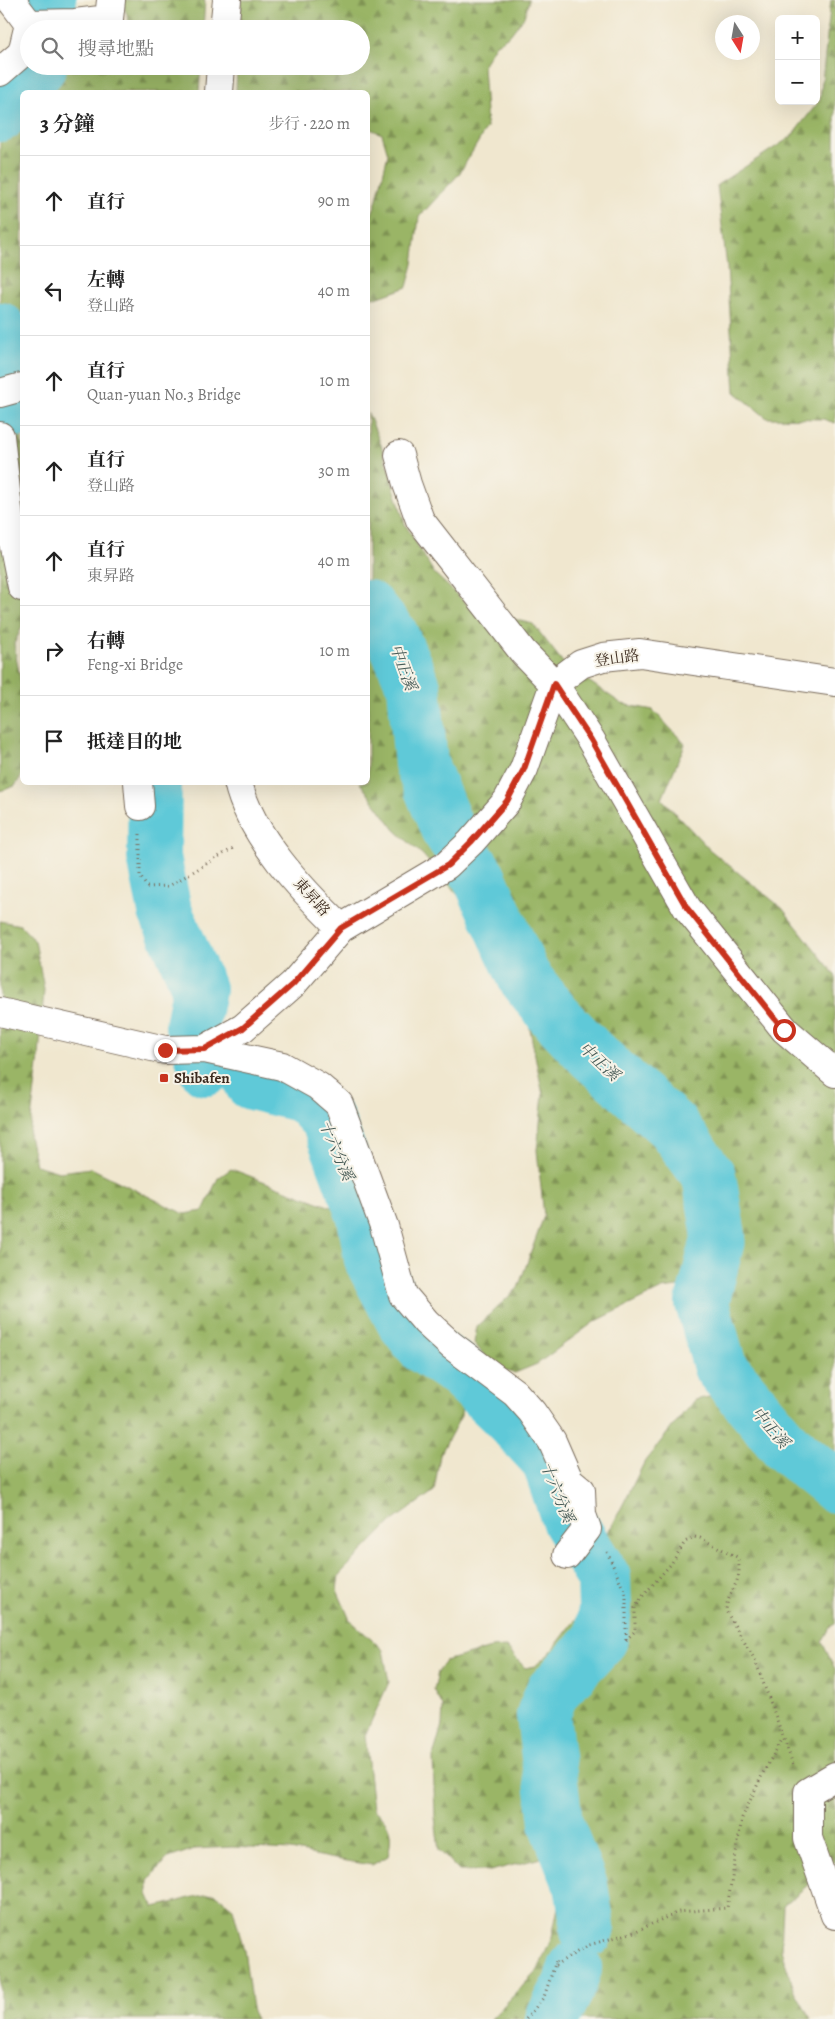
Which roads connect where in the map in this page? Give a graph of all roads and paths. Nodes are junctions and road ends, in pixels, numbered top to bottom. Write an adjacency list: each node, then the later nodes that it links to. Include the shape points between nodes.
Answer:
1 (11, 0): 4 (street)
2 (110, 0): 5 (street, via 108,19)
3 (226, 0): 6 (street)
4 (26, 20)
5 (101, 20)
6 (225, 20)
7 (20, 55): 8 (street)
8 (0, 72)
9 (220, 75): 10 (street)
10 (219, 90)
11 (20, 388): 12 (street)
12 (0, 393)
13 (0, 436): 15 (street, via 10,527)
14 (399, 454): 17 (street, via 420,520 523,652)
15 (20, 577)
16 (835, 682): 17 (street, 登山路, via 640,653 604,657 581,664)
17 (554, 684): 21 (street, via 524,769 507,801 448,865); 24 (street, via 591,740 687,908 784,1030)
18 (239, 785): 20 (street, 東昇路)
19 (139, 794): 20 (path, via 140,876 147,888 169,886)
20 (259, 832): 21 (street, 東昇路, via 309,897)
21 (341, 928): 23 (street, 東昇路, via 293,984 243,1028)
22 (0, 1012): 23 (street, via 165,1050)
23 (205, 1049): 25 (street, via 282,1066 318,1086 339,1104 384,1226 403,1294 451,1345 515,1393 532,1412 552,1441 569,1480 581,1490)
24 (835, 1073)
25 (586, 1529): 26 (street); 27 (path, via 602,1543 626,1595 626,1640 635,1631 636,1608 642,1597 671,1564 685,1542 694,1537 700,1538 737,1557 740,1576 726,1604 726,1611 755,1660)
26 (567, 1554)
27 (783, 1738): 29 (path); 31 (path, via 742,1818 727,1908 678,1912 634,1932 589,1945 556,1963 544,1997)
28 (835, 1776): 29 (street)
29 (808, 1792): 30 (street, via 808,1838)
30 (835, 1914)
31 (526, 2019)

